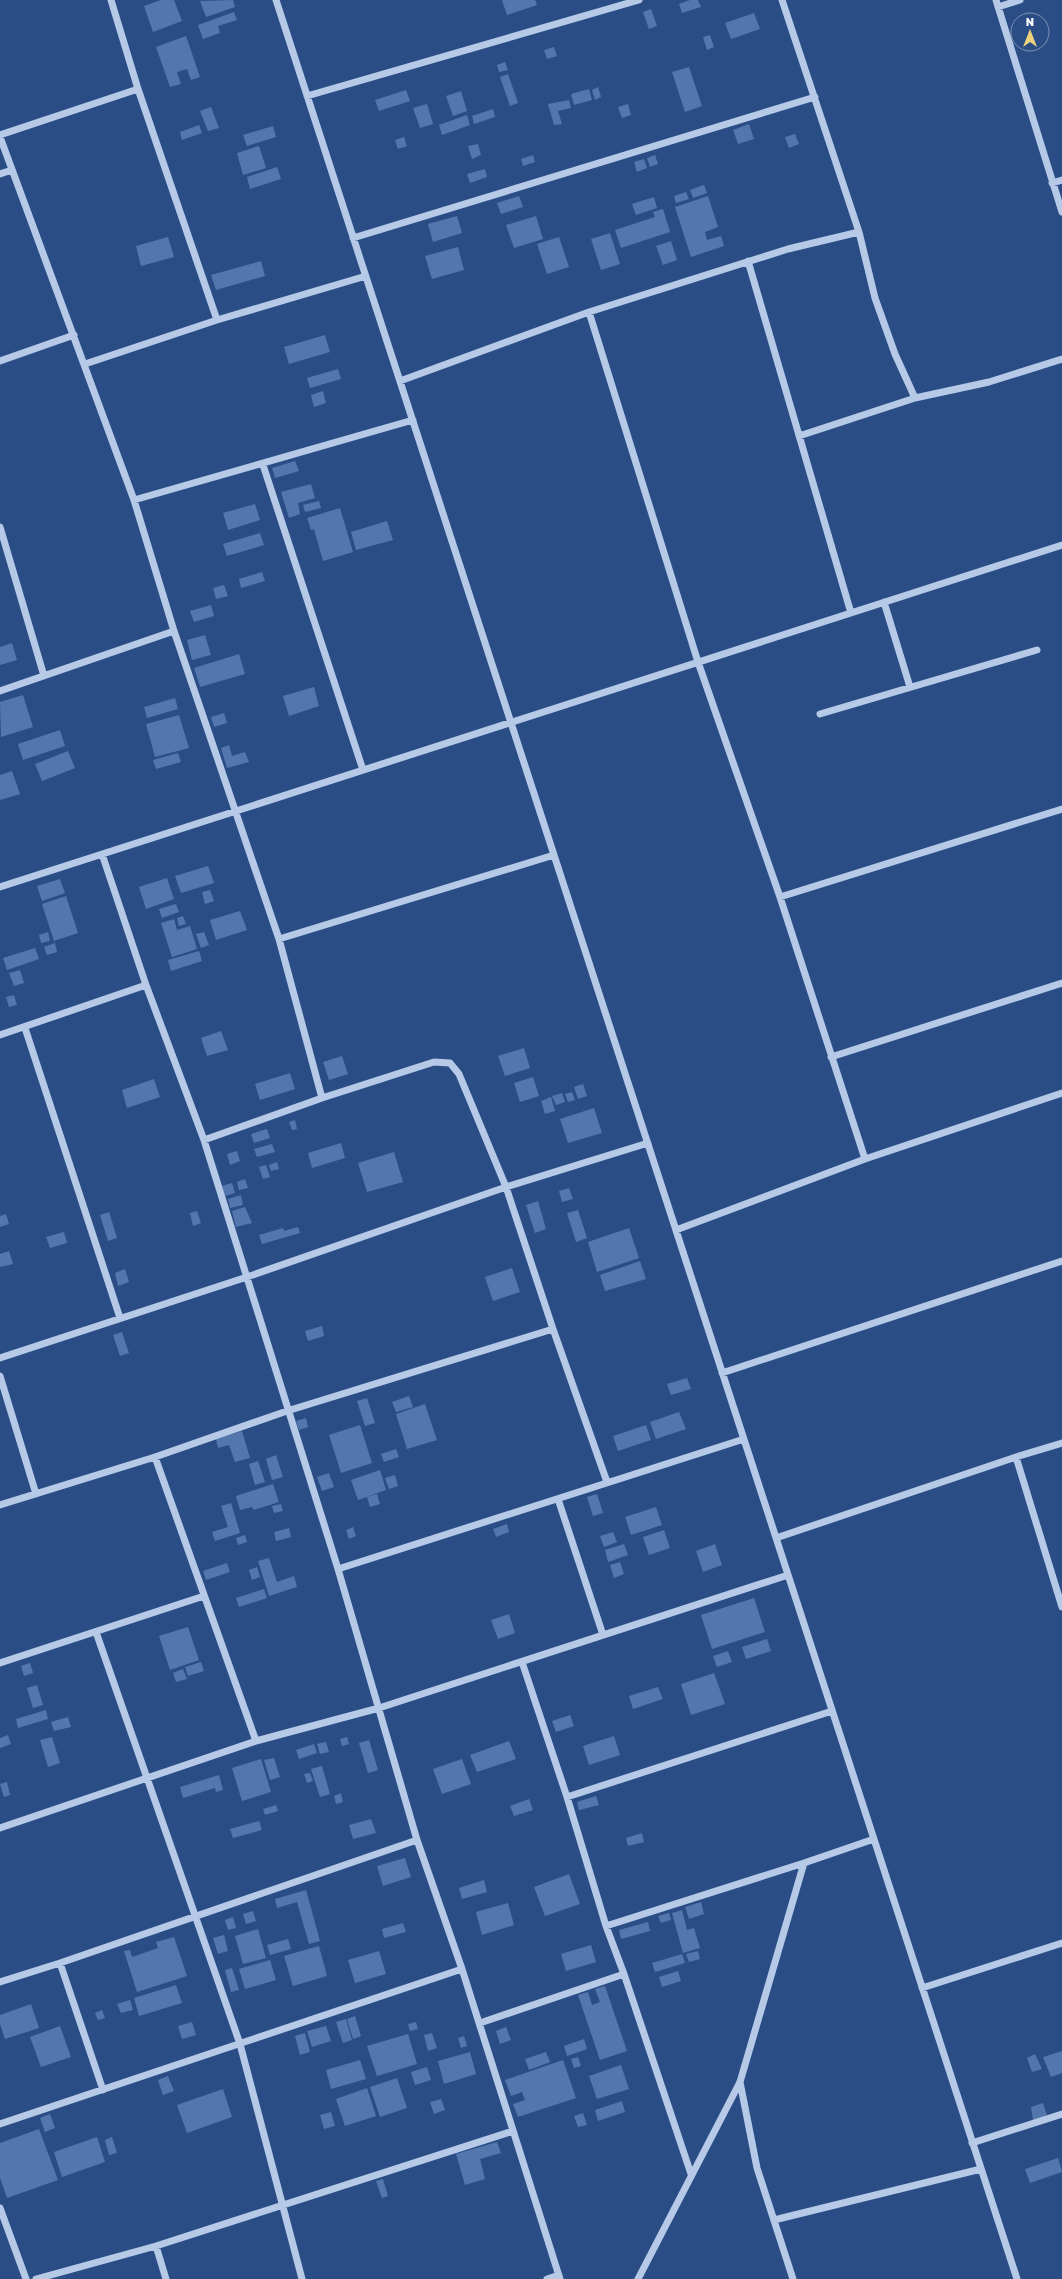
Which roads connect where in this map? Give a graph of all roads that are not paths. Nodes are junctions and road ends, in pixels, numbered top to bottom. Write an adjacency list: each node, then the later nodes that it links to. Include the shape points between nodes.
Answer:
1 (111, 0): 7 (street)
2 (276, 0): 8 (street)
3 (639, 0): 8 (street)
4 (782, 0): 9 (street)
5 (1020, 0): 6 (street)
6 (997, 4): 14 (street)
7 (138, 89): 10 (street); 21 (street)
8 (308, 96): 17 (street)
9 (815, 97): 16 (street); 17 (street)
10 (0, 136): 11 (street)
11 (12, 170): 12 (street); 22 (street)
12 (0, 174)
13 (1062, 180): 14 (street)
14 (1052, 183): 15 (street)
15 (1062, 212)
16 (859, 232): 18 (street); 27 (street, via 875,298 895,354)
17 (353, 238): 19 (street)
18 (748, 261): 20 (street); 29 (street)
19 (366, 276): 21 (street); 26 (street)
20 (589, 312): 26 (street); 38 (street)
21 (217, 320): 25 (street)
22 (74, 336): 24 (street); 25 (street)
23 (1062, 359): 27 (street, via 989,382)
24 (0, 361)
25 (85, 364): 31 (street)
26 (400, 381): 28 (street)
27 (915, 398): 29 (street)
28 (412, 420): 30 (street); 43 (street)
29 (800, 436): 35 (street)
30 (263, 464): 31 (street); 44 (street)
31 (134, 500): 36 (street)
32 (0, 527): 39 (street)
33 (1062, 545): 34 (street)
34 (884, 602): 35 (street); 40 (street)
35 (851, 613): 38 (street)
36 (174, 631): 39 (street); 46 (street)
37 (1037, 650): 40 (street)
38 (698, 662): 43 (street); 50 (street)
39 (44, 676): 41 (street)
40 (910, 687): 42 (street)
41 (0, 691)
42 (820, 714)
43 (511, 722): 44 (street); 48 (street)
44 (363, 770): 46 (street)
45 (1062, 809): 50 (street)
46 (235, 812): 47 (street); 51 (street)
47 (102, 854): 49 (street); 53 (street)
48 (554, 856): 51 (street); 60 (street)
49 (0, 887)
50 (780, 897): 56 (street)
51 (279, 938): 58 (street)
52 (1062, 983): 56 (street)
53 (146, 986): 54 (street); 59 (street)
54 (25, 1028): 55 (street); 66 (street)
55 (0, 1035)
56 (831, 1057): 61 (street)
57 (1062, 1093): 61 (street)
58 (322, 1098): 59 (street); 62 (street, via 434,1062 450,1063 459,1074)
59 (204, 1140): 65 (street)
60 (648, 1143): 62 (street); 63 (street)
61 (865, 1159): 63 (street)
62 (506, 1187): 65 (street); 67 (street)
63 (676, 1230): 69 (street)
64 (1062, 1261): 69 (street)
65 (247, 1277): 66 (street); 71 (street)
66 (120, 1318): 68 (street)
67 (553, 1328): 71 (street); 76 (street)
68 (0, 1358)
69 (722, 1373): 72 (street)
70 (0, 1376): 77 (street)
71 (287, 1411): 74 (street); 81 (street)
72 (744, 1439): 76 (street); 80 (street)
73 (1062, 1443): 75 (street)
74 (155, 1457): 77 (street); 83 (street)
75 (1016, 1457): 80 (street); 84 (street)
76 (607, 1482): 78 (street)
77 (36, 1494): 79 (street)
78 (558, 1499): 81 (street); 86 (street)
79 (0, 1505)
80 (776, 1538): 82 (street)
81 (338, 1569): 89 (street)
82 (788, 1575): 86 (street); 90 (street)
83 (204, 1596): 85 (street); 91 (street)
84 (1062, 1607)
85 (96, 1632): 88 (street); 92 (street)
86 (603, 1635): 87 (street)
87 (522, 1662): 89 (street); 93 (street)
88 (0, 1663)
89 (379, 1708): 91 (street); 96 (street)
90 (832, 1711): 93 (street); 95 (street)
91 (256, 1741): 92 (street)
92 (148, 1778): 94 (street); 98 (street)
93 (567, 1797): 99 (street)
94 (0, 1828)
95 (874, 1839): 97 (street); 105 (street)
96 (417, 1840): 98 (street); 102 (street)
97 (804, 1863): 99 (street); 108 (street)
98 (194, 1917): 101 (street); 107 (street)
99 (606, 1926): 103 (street)
100 (1062, 1943): 105 (street)
101 (60, 1963): 104 (street); 109 (street)
102 (462, 1970): 106 (street); 107 (street)
103 (624, 1974): 106 (street); 115 (street)
104 (0, 1982)
105 (922, 1988): 113 (street)
106 (480, 2023): 112 (street)
107 (240, 2044): 109 (street); 116 (street)
108 (740, 2082): 115 (street); 118 (street, via 757,2168)
109 (103, 2090): 111 (street)
110 (1062, 2114): 113 (street)
111 (0, 2124)
112 (513, 2131): 116 (street); 120 (street)
113 (972, 2143): 114 (street)
114 (981, 2169): 118 (street); 128 (street)
115 (691, 2174): 126 (street)
116 (281, 2205): 119 (street); 124 (street)
117 (0, 2208): 121 (street)
118 (774, 2220): 127 (street)
119 (156, 2246): 122 (street); 123 (street)
120 (559, 2277): 125 (street)
121 (26, 2279)
122 (36, 2279)
123 (166, 2279)
124 (302, 2279)
125 (547, 2279)
126 (638, 2279)
127 (793, 2279)
128 (1017, 2279)

